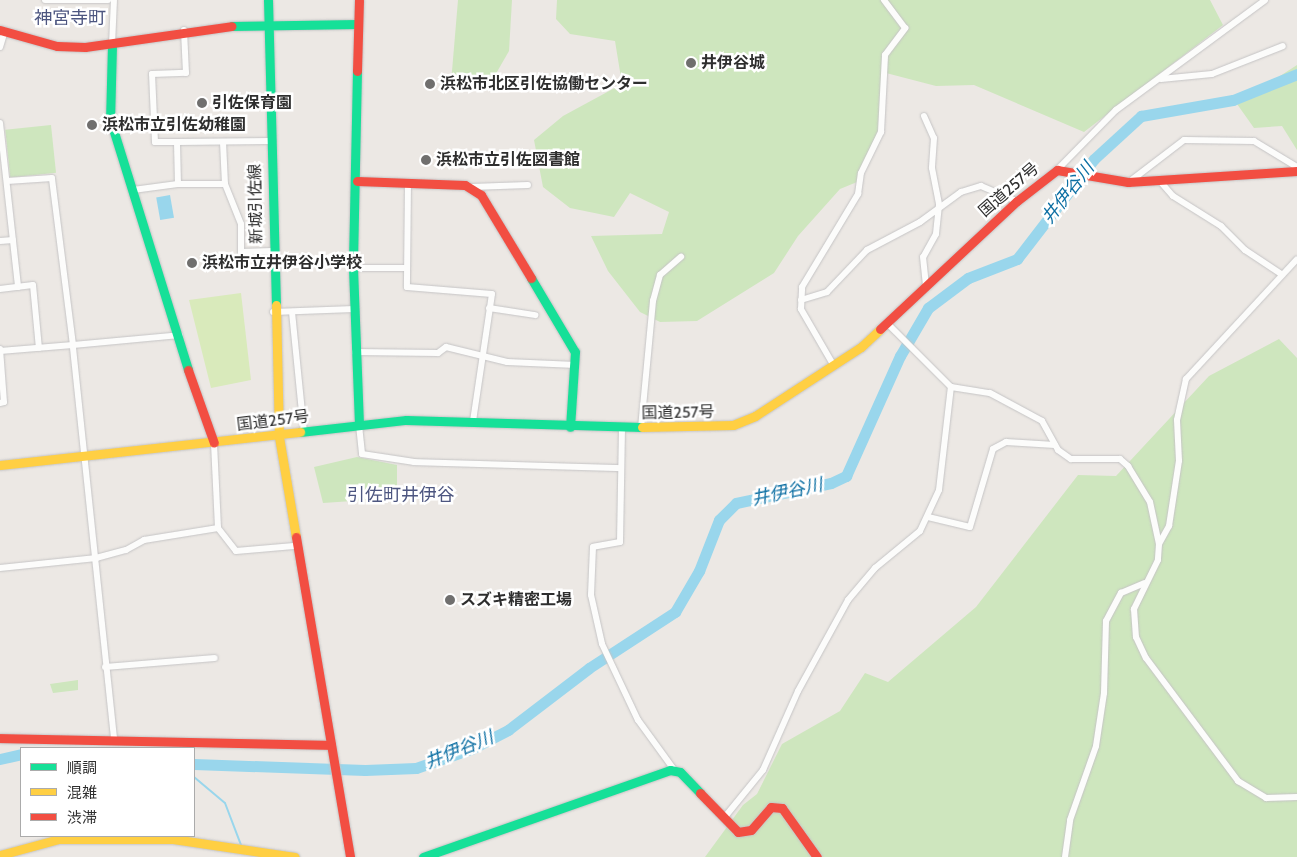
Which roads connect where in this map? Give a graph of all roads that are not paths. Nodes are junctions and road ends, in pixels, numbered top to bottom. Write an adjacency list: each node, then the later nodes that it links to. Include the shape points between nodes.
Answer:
1 (45, 0): 8 (street)
2 (108, 0): 8 (street)
3 (114, 0): 13 (street)
4 (268, 0): 10 (main road, 新城引佐線)
5 (359, 0): 9 (main road)
6 (884, 0): 49 (street, via 905,28 885,55 881,132 861,173 858,194 812,265 802,287)
7 (1264, 0): 16 (street, via 1196,47)
8 (70, 1)
9 (358, 24): 10 (main road); 28 (main road)
10 (268, 25): 12 (main road); 20 (main road, 新城引佐線)
11 (2, 30): 13 (main road, via 57,46); 15 (street)
12 (184, 30): 13 (main road); 21 (street, via 186,72 152,74 155,142)
13 (112, 46): 35 (main road, via 110,119)
14 (1283, 46): 16 (street, via 1212,74)
15 (0, 47)
16 (1161, 79): 24 (street, via 1116,110)
17 (924, 116): 37 (street, via 934,138 932,168)
18 (0, 123): 19 (street)
19 (1, 135): 27 (street)
20 (270, 141): 22 (street); 40 (main road, 新城引佐線)
21 (177, 142): 22 (street); 31 (street)
22 (224, 142): 32 (street)
23 (1297, 166): 29 (street, via 1254,141 1184,140)
24 (1062, 170): 29 (main road, 国道257号); 36 (main road, 国道257号)
25 (1297, 171): 26 (main road, 国道257号)
26 (1159, 180): 29 (main road, 国道257号); 45 (street, via 1173,196 1221,226 1245,250)
27 (7, 181): 38 (street); 57 (street, via 52,178)
28 (357, 181): 30 (main road); 43 (main road)
29 (1128, 182)
30 (408, 183): 34 (main road); 44 (street)
31 (178, 184): 32 (street); 35 (street)
32 (226, 184): 40 (street, via 241,224 241,252)
33 (528, 185): 34 (street)
34 (471, 187): 62 (main road, via 481,195 568,337)
35 (133, 190): 56 (main road)
36 (1017, 201): 37 (street, via 981,186); 47 (main road, 国道257号)
37 (939, 204): 47 (street, via 936,234 923,257); 49 (street, via 920,222 867,250 827,292)
38 (13, 240): 39 (street); 46 (street)
39 (0, 241)
40 (272, 251): 52 (main road, 新城引佐線)
41 (681, 257): 70 (street, via 660,275 653,301)
42 (1297, 259): 45 (street)
43 (353, 268): 44 (street); 51 (main road)
44 (406, 268): 50 (street, via 407,287 492,294)
45 (1281, 274): 80 (street, via 1186,379 1177,420 1179,461 1169,526)
46 (18, 287): 48 (street); 58 (street, via 33,286)
47 (926, 287): 55 (main road, 国道257号)
48 (0, 289)
49 (802, 300): 63 (street, via 803,314)
50 (490, 308): 54 (street); 61 (street)
51 (354, 309): 53 (street); 60 (main road)
52 (273, 312): 53 (street); 72 (main road, 新城引佐線)
53 (292, 312): 71 (street)
54 (535, 315)
55 (888, 324): 63 (main road, 国道257号); 64 (street, via 920,352)
56 (180, 335): 57 (street); 73 (main road, via 192,387)
57 (73, 345): 58 (street); 75 (street)
58 (39, 348): 59 (street)
59 (0, 350): 65 (street, via 4,402)
60 (355, 352): 61 (street, via 438,353 446,347); 67 (main road)
61 (482, 356): 62 (street); 66 (street)
62 (576, 365): 68 (main road)
63 (834, 366): 70 (main road, 国道257号, via 734,425)
64 (951, 387): 74 (street, via 990,393 1042,421); 78 (street, via 939,490)
65 (0, 403)
66 (473, 421): 67 (main road, 国道257号); 68 (main road, 国道257号)
67 (359, 425): 71 (main road, 国道257号); 77 (street, via 362,454 414,462)
68 (570, 427): 69 (main road, 国道257号)
69 (622, 428): 70 (main road, 国道257号); 77 (street)
70 (641, 428)
71 (304, 433): 72 (main road, 国道257号)
72 (279, 437): 73 (main road, 国道257号); 81 (main road, 新城引佐線)
73 (214, 443): 75 (main road, 国道257号); 79 (street)
74 (1055, 445): 78 (street, via 1006,442 993,448 970,527); 80 (street, via 1071,458 1120,459 1150,502)
75 (84, 457): 76 (main road, 国道257号); 82 (street)
76 (0, 465)
77 (621, 468): 90 (street, via 620,542 593,547 591,595 602,644 638,720)
78 (928, 517): 92 (street, via 920,531 875,568 848,600 798,691 763,770)
79 (218, 528): 81 (street, via 236,551); 82 (street, via 144,540)
80 (1159, 544): 84 (street, via 1158,560)
81 (294, 546): 89 (main road, 新城引佐線)
82 (96, 558): 83 (street); 86 (street)
83 (0, 568)
84 (1144, 583): 91 (street, via 1134,609 1136,636 1181,708 1238,781 1255,794); 98 (street, via 1121,593 1106,620 1104,693 1096,746 1070,820)
85 (215, 658): 86 (street)
86 (105, 667): 88 (street)
87 (0, 738): 88 (main road)
88 (114, 738): 89 (main road)
89 (332, 749): 95 (main road, 新城引佐線)
90 (674, 770): 92 (main road); 96 (main road)
91 (1297, 797)
92 (724, 818): 97 (main road, via 738,832 746,832 766,810 782,808)
93 (0, 854): 94 (main road, via 59,840 173,839)
94 (295, 857)
95 (350, 857)
96 (423, 857)
97 (816, 857)
98 (1065, 857)

